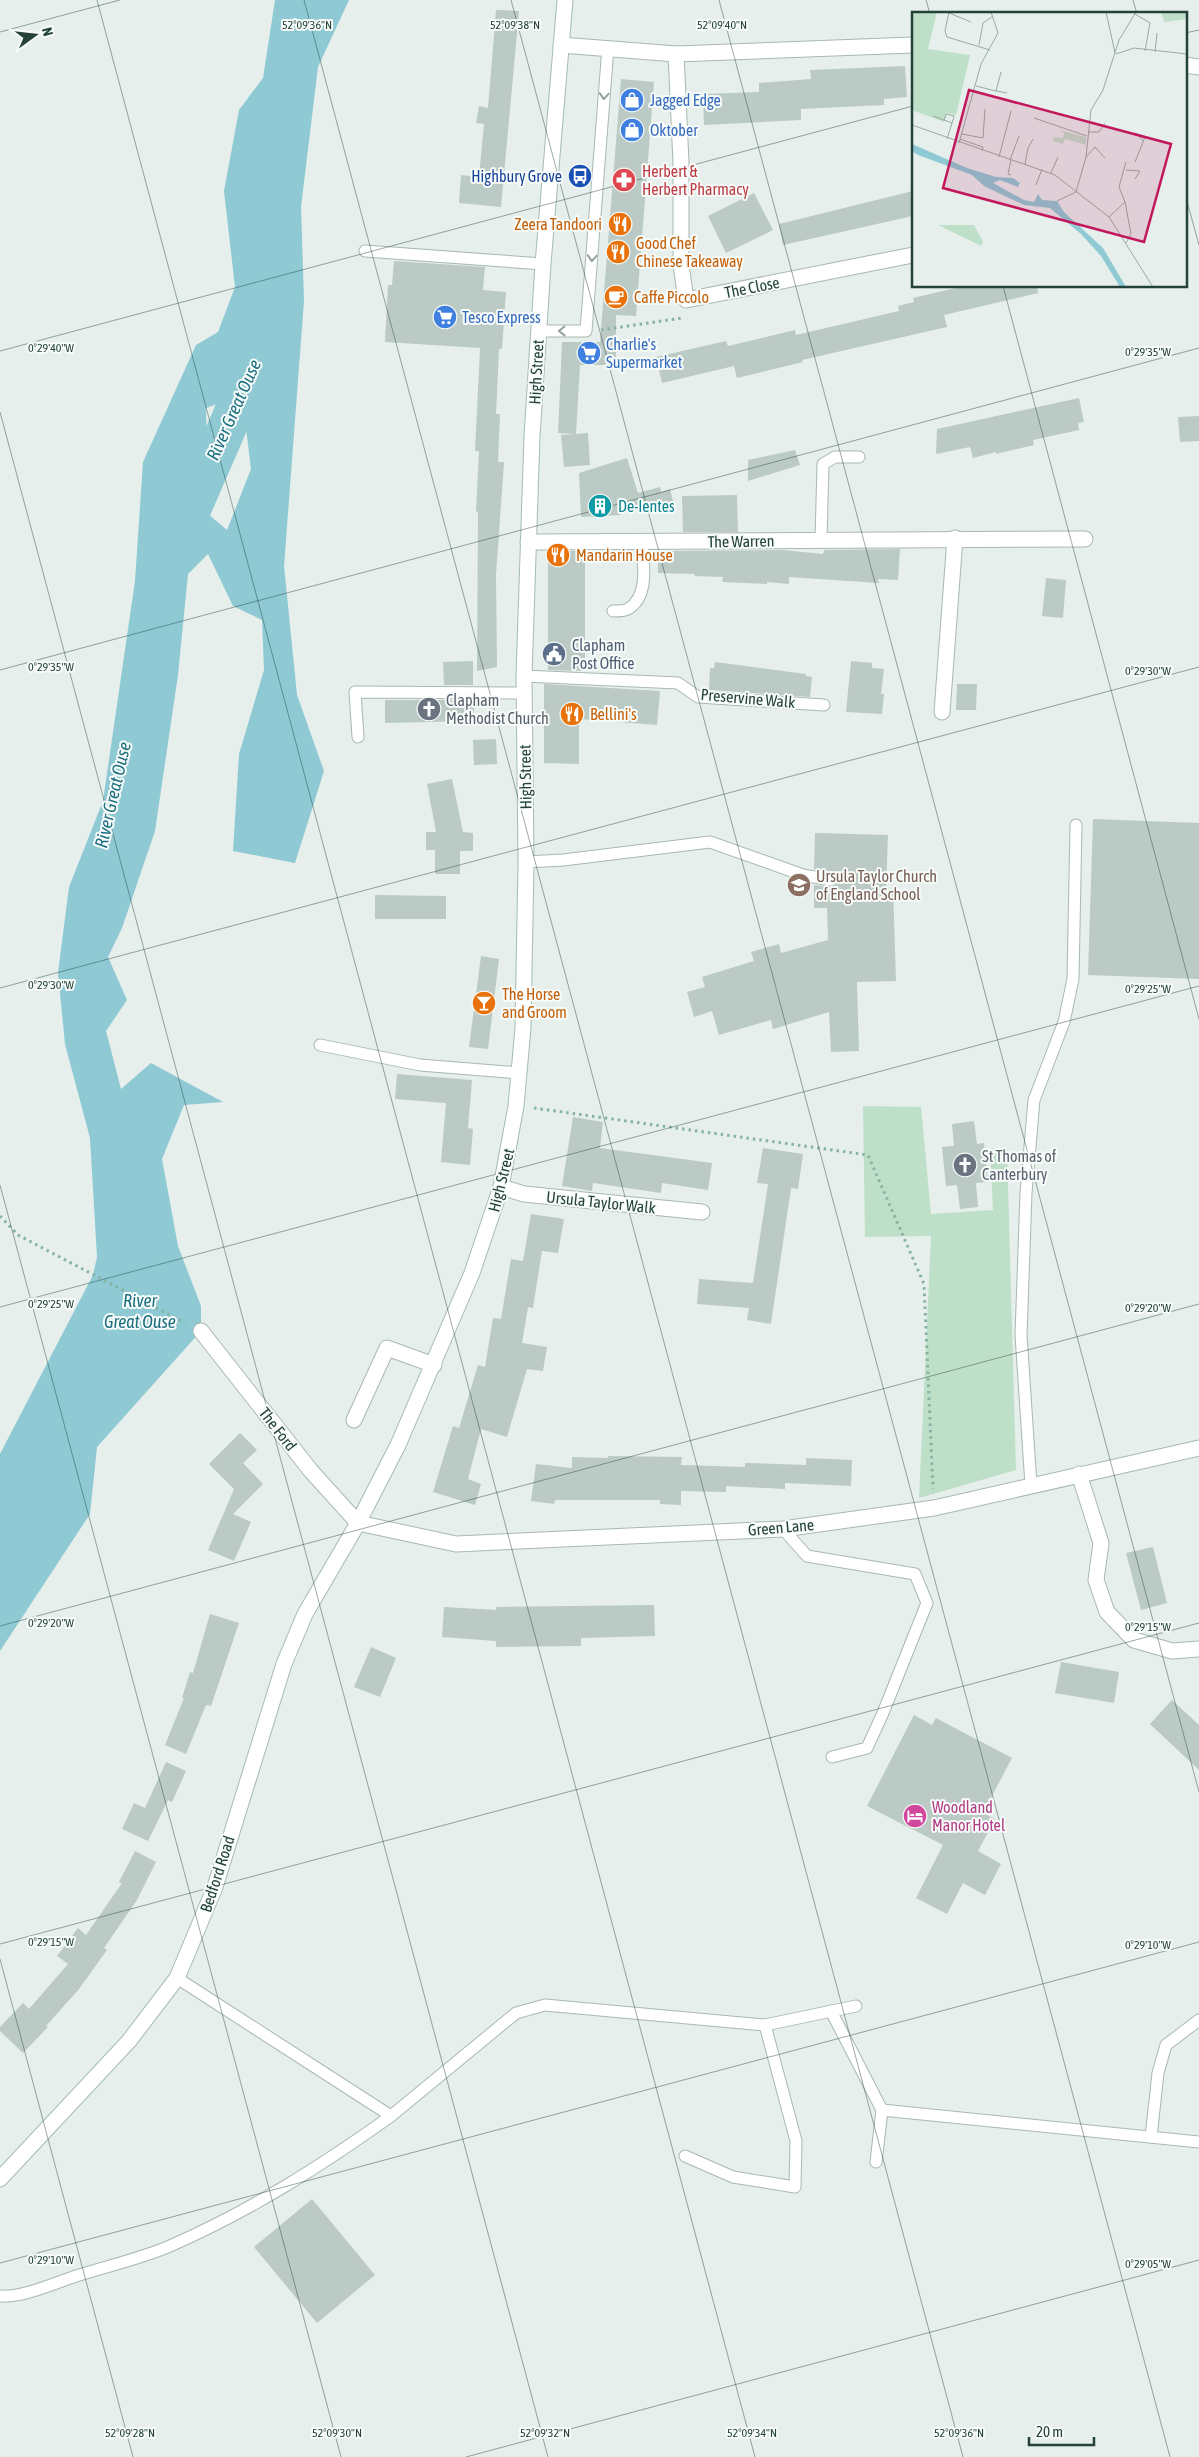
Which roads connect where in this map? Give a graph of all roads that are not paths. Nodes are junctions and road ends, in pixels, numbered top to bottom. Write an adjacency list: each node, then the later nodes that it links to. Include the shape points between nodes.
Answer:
1 (565, 0): 2 (street, High Street)
2 (562, 45): 4 (street); 10 (street, High Street)
3 (912, 45): 5 (street)
4 (608, 47): 5 (street); 11 (lane, one-way to 11, via 586,331)
5 (676, 54): 9 (street, The Close, via 681,264 686,300)
6 (1186, 65): 7 (street)
7 (1199, 67)
8 (365, 250): 10 (lane)
9 (912, 255)
10 (543, 264): 11 (street, High Street)
11 (538, 331): 16 (street, High Street)
12 (859, 457): 15 (lane, via 834,457 823,464)
13 (955, 538): 14 (street, The Warren); 15 (street, The Warren); 22 (street)
14 (1086, 539)
15 (821, 540): 17 (street, The Warren)
16 (528, 542): 17 (street, The Warren); 19 (street, High Street)
17 (642, 542): 18 (lane, via 644,580 638,598 628,609)
18 (613, 611)
19 (524, 676): 20 (street, High Street); 21 (lane, Preservine Walk, via 678,683 698,697)
20 (524, 692): 23 (lane, via 355,692); 25 (street, High Street)
21 (824, 705)
22 (942, 712)
23 (358, 737)
24 (1076, 825): 36 (lane, via 1073,979 1064,1022 1034,1100 1026,1193 1021,1335)
25 (526, 862): 26 (lane, via 710,842 803,876); 28 (street, High Street, via 526,962)
26 (831, 880)
27 (320, 1045): 28 (lane, via 420,1065)
28 (519, 1073): 29 (street, High Street)
29 (501, 1187): 30 (street, Ursula Taylor Walk, via 524,1194); 32 (street, High Street, via 472,1272)
30 (702, 1212)
31 (201, 1331): 37 (street, The Ford, via 311,1471)
32 (434, 1365): 33 (street, via 387,1348); 37 (street, High Street)
33 (354, 1420)
34 (1199, 1448): 35 (street, Green Lane)
35 (1079, 1474): 36 (street, Green Lane); 39 (street, via 1101,1543 1096,1580 1107,1612 1134,1640 1172,1651)
36 (1031, 1485): 38 (street, Green Lane, via 934,1508)
37 (358, 1523): 38 (street, Green Lane, via 456,1544); 41 (street, Bedford Road, via 305,1614 284,1664 215,1887)
38 (783, 1529): 40 (lane, via 807,1556 915,1574 927,1603 867,1748)
39 (1199, 1649)
40 (832, 1757)
41 (177, 1978): 47 (lane); 52 (street, Bedford Road, via 130,2041)
42 (856, 2006): 43 (lane)
43 (831, 2011): 45 (lane); 46 (lane)
44 (1199, 2020): 48 (lane, via 1166,2045 1158,2073)
45 (765, 2025): 47 (lane, via 544,2005 516,2013); 50 (lane, via 796,2141 795,2187 733,2177)
46 (882, 2110): 48 (lane); 51 (lane)
47 (391, 2116): 53 (lane, via 320,2166 255,2205 168,2247 23,2293)
48 (1151, 2137): 49 (lane)
49 (1199, 2142)
50 (685, 2156)
51 (876, 2162)
52 (0, 2179)
53 (0, 2296)

